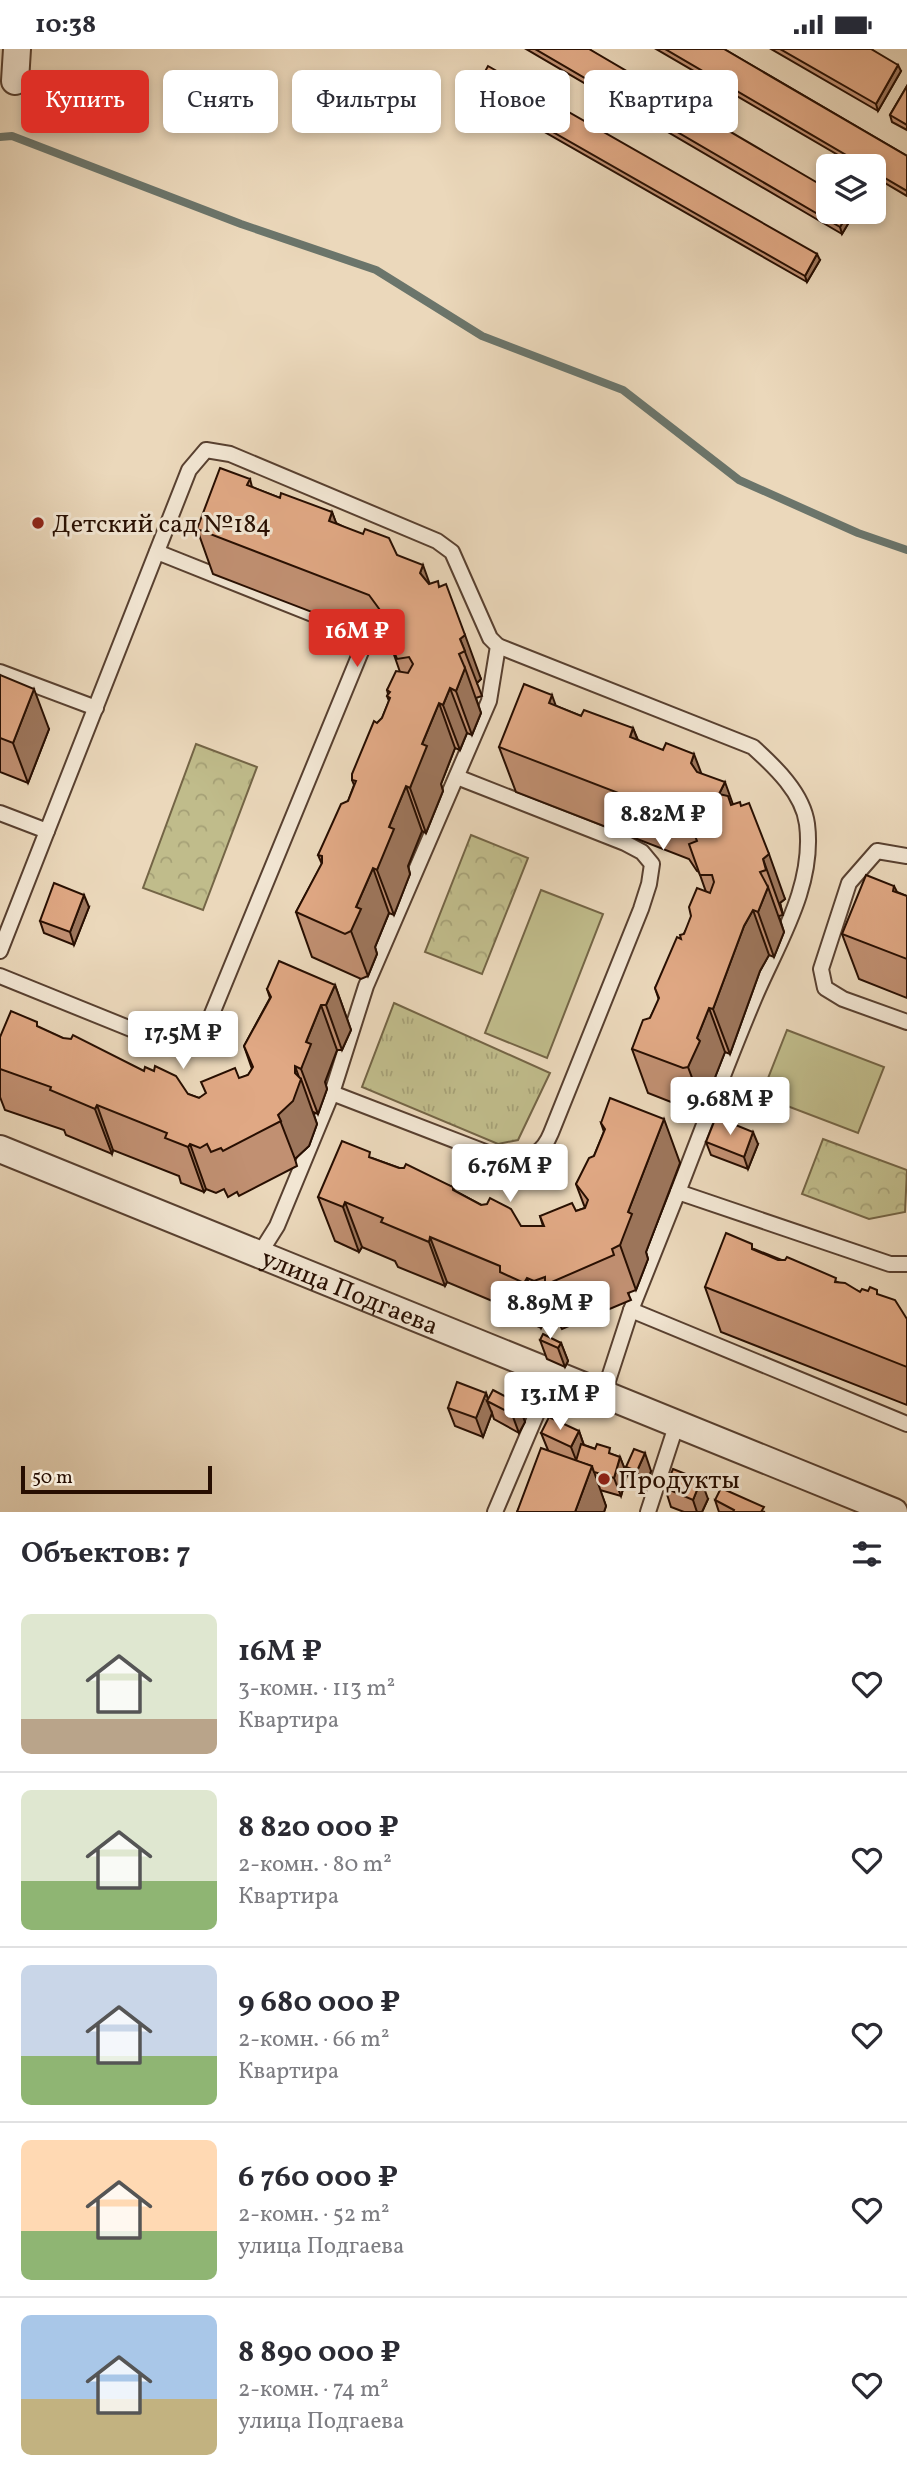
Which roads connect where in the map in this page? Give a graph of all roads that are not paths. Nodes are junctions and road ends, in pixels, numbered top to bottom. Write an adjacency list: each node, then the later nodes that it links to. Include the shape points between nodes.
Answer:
1 (17, 49): 2 (street)
2 (15, 81)
3 (157, 552): 4 (lane, via 191,467 206,450 230,454 452,552 490,638); 6 (lane); 12 (lane, via 350,629 362,649 202,1038 188,1045 173,1045)
4 (498, 646): 7 (lane, via 489,701); 16 (lane, via 753,747 779,770 807,821 807,854 789,928 755,997)
5 (0, 672): 6 (lane)
6 (96, 708): 9 (lane)
7 (457, 777): 14 (lane, via 366,985); 14 (lane, via 642,852 652,864 641,909 547,1144 532,1158 511,1162 494,1157)
8 (0, 813): 9 (lane)
9 (47, 831): 11 (lane)
10 (907, 856): 13 (lane, via 877,851 849,883 821,969 825,988)
11 (0, 951)
12 (0, 976)
13 (907, 1022)
14 (332, 1093): 17 (lane, via 277,1226)
15 (0, 1149): 17 (street, улица Подгаева)
16 (678, 1192): 18 (lane, via 890,1264); 19 (lane)
17 (260, 1253): 20 (street, улица Подгаева)
18 (907, 1264)
19 (631, 1310): 21 (lane); 23 (lane)
20 (554, 1373): 21 (street, улица Подгаева); 24 (lane)
21 (604, 1393): 22 (street, улица Подгаева)
22 (677, 1423): 25 (lane); 26 (street, улица Подгаева)
23 (907, 1424)
24 (495, 1512)
25 (648, 1512)
26 (894, 1512)

